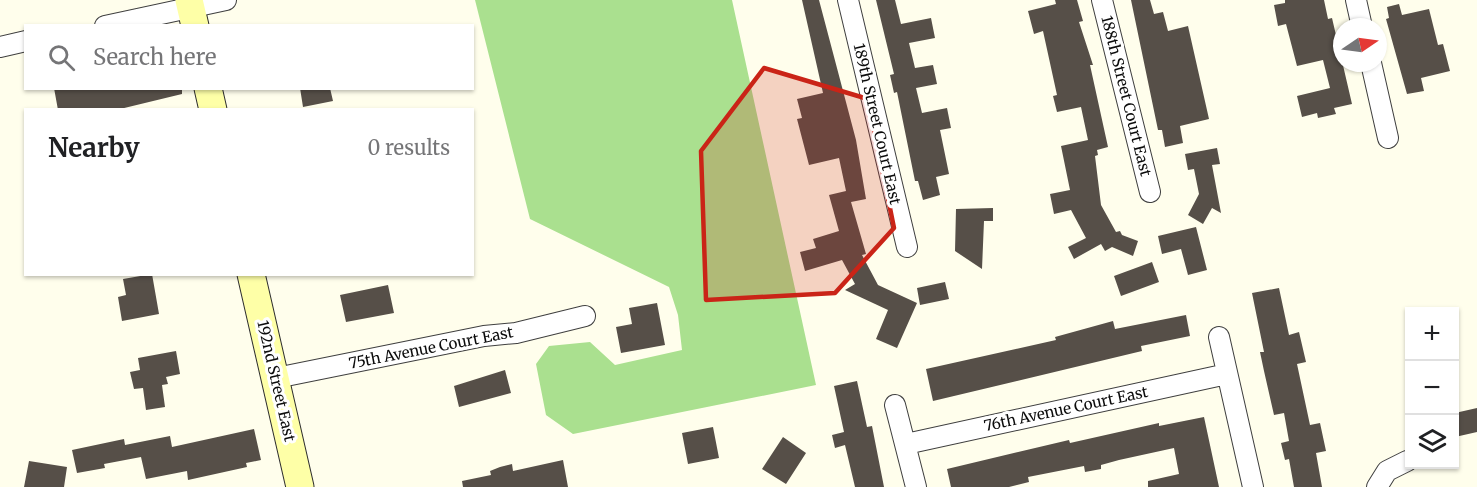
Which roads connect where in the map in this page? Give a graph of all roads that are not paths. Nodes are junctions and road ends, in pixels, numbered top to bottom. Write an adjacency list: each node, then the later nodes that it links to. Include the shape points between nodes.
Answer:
1 (226, 0): 5 (street)
2 (848, 0): 15 (street, 189th Street Court East)
3 (1102, 0): 14 (street, 188th Street Court East)
4 (1356, 0): 6 (street)
5 (192, 11): 7 (street)
6 (1360, 18)
7 (117, 24)
8 (24, 41): 9 (street)
9 (0, 46)
10 (1373, 72): 13 (street)
11 (208, 90): 12 (street)
12 (213, 108)
13 (1388, 138)
14 (1150, 192)
15 (907, 247)
16 (251, 276): 20 (street, 192nd Street East)
17 (585, 316): 20 (street, 75th Avenue Court East, via 516,333)
18 (1220, 337): 19 (street)
19 (1227, 374): 22 (street, 76th Avenue Court East); 26 (street)
20 (276, 378): 24 (street, 192nd Street East)
21 (895, 405): 22 (street)
22 (906, 444): 25 (street)
23 (1405, 462): 27 (street, via 1387,471)
24 (300, 487)
25 (916, 487)
26 (1254, 487)
27 (1377, 487)

